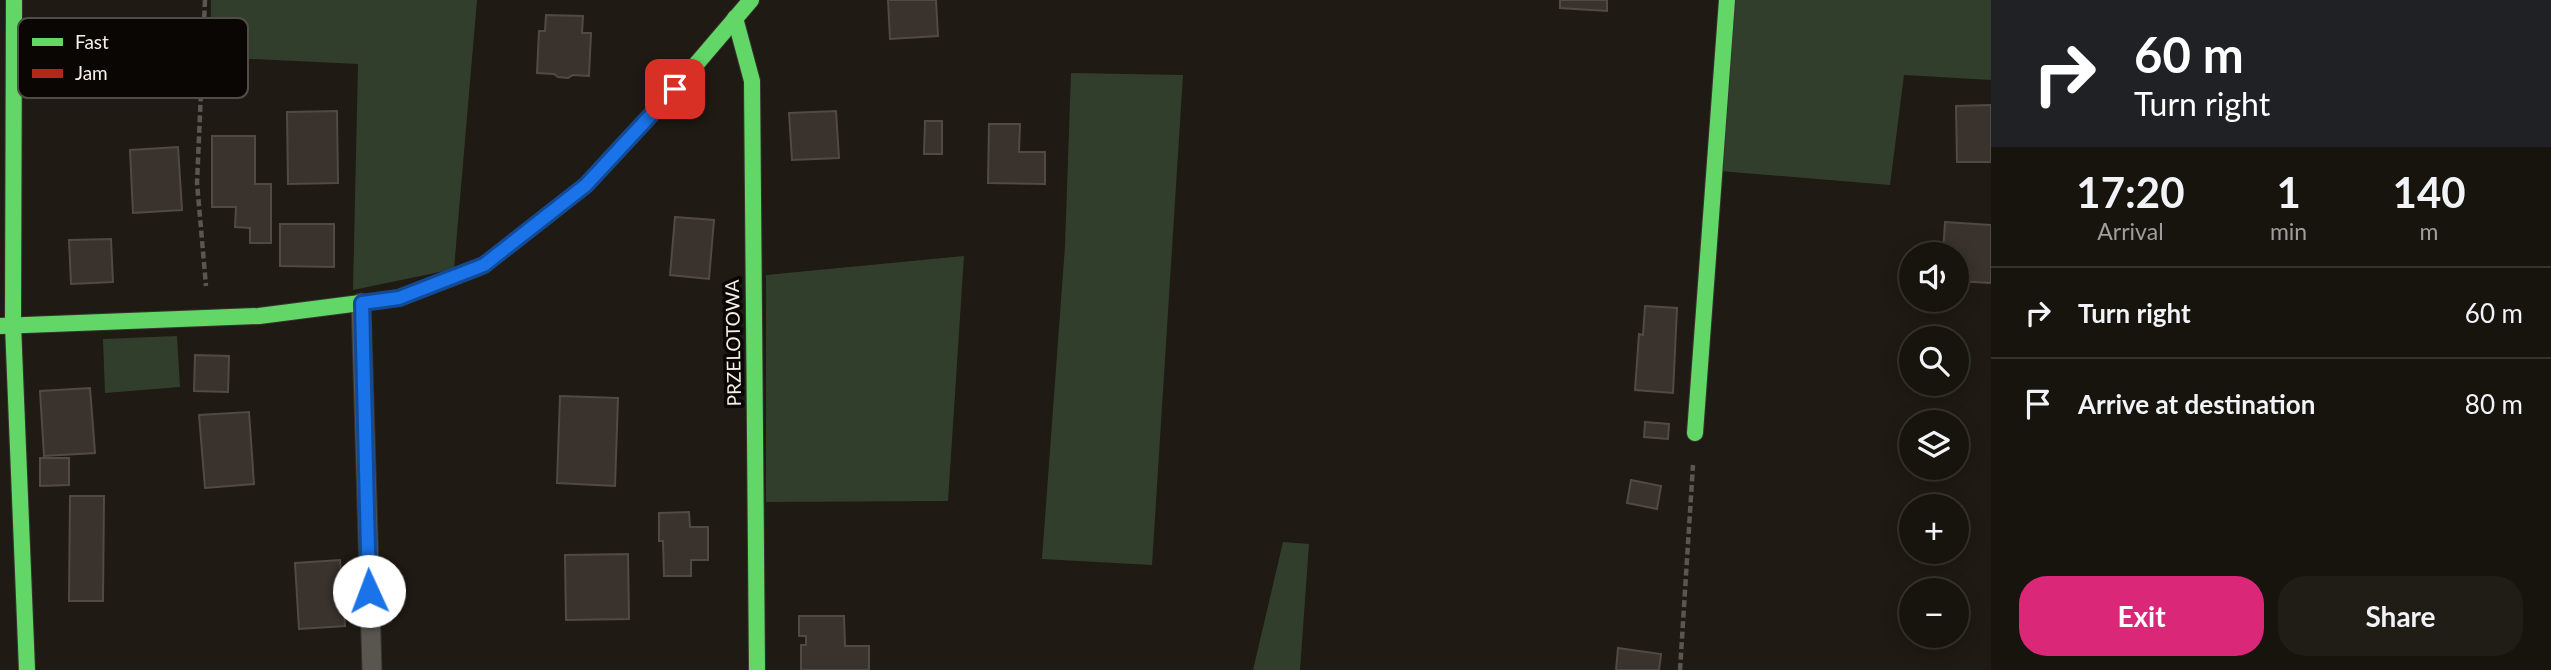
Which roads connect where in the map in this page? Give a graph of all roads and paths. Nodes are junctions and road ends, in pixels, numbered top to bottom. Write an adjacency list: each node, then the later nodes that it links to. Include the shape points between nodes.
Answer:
1 (14, 0): 10 (street)
2 (205, 0): 5 (path)
3 (751, 0): 6 (street)
4 (1727, 0): 11 (street)
5 (204, 18)
6 (735, 18): 8 (street, via 586,185 484,265 399,298); 14 (street, PRZELOTOWA, via 751,81)
7 (201, 98): 9 (path, via 197,183)
8 (362, 303): 9 (street); 13 (lane)
9 (208, 318): 10 (street)
10 (7, 326): 12 (street)
11 (1695, 433): 15 (path)
12 (27, 670)
13 (372, 670)
14 (757, 670)
15 (1680, 670)

